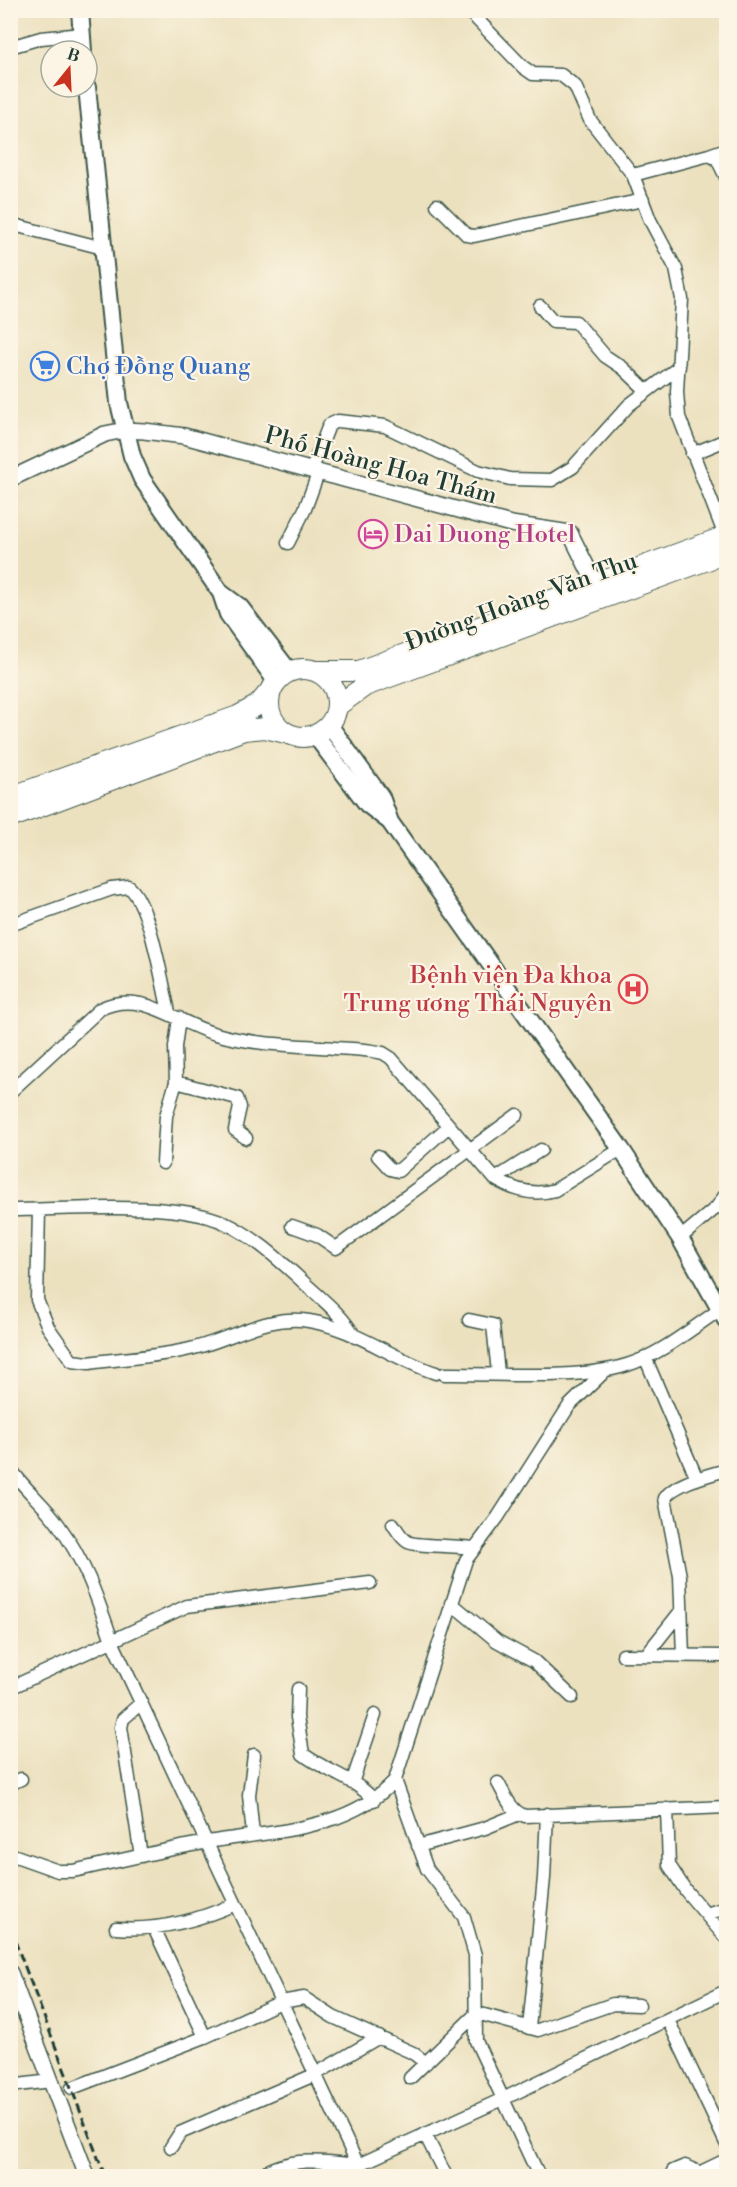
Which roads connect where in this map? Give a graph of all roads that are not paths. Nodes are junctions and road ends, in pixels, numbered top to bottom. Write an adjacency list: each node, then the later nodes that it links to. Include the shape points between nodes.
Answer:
1 (80, 10): 4 (main road)
2 (468, 10): 9 (street, via 523,67 533,74 561,75 575,86 590,120)
3 (49, 39): 5 (street)
4 (83, 39)
5 (10, 47)
6 (88, 99): 14 (main road)
7 (726, 148): 8 (street)
8 (709, 155): 9 (street); 10 (street, via 717,159)
9 (633, 175): 11 (street)
10 (726, 177)
11 (643, 200): 12 (street, via 474,236 467,235); 16 (street, via 676,269 682,299)
12 (437, 205)
13 (10, 224): 14 (street)
14 (103, 248): 18 (main road)
15 (540, 306): 17 (street, via 553,321 576,322 605,356)
16 (679, 367): 17 (street); 20 (street, via 679,417)
17 (647, 391): 21 (street, via 628,405 573,467 552,480 510,479 478,471 385,426 346,422 329,425)
18 (125, 430): 21 (street, Phố Hoàng Hoa Thám, via 184,436); 22 (street, via 105,434); 28 (main road, via 142,479 221,593 240,607)
19 (726, 440): 20 (street)
20 (692, 454): 23 (street)
21 (315, 470): 24 (street, via 304,509); 25 (street, Phố Hoàng Hoa Thám, via 511,524 566,531 573,537)
22 (10, 479)
23 (726, 541): 25 (main road, Đường Hoàng Văn Thụ); 26 (main road, Đường Hoàng Văn Thụ)
24 (288, 543)
25 (594, 584): 26 (main road, Đường Hoàng Văn Thụ)
26 (530, 616): 27 (main road, Đường Hoàng Văn Thụ, via 359,671); 29 (main road, Đường Hoàng Văn Thụ, via 365,686)
27 (316, 671): 28 (main road, via 298,668); 29 (main road, via 332,685)
28 (278, 681): 31 (main road, via 271,715); 32 (main road, via 258,705 238,717)
29 (337, 706): 30 (main road)
30 (322, 730): 31 (main road, via 296,736); 41 (main road, via 366,804 390,822)
31 (286, 733): 33 (main road, via 265,728 244,730)
32 (10, 797)
33 (10, 818)
34 (10, 925): 35 (street, via 112,889 129,887 145,912)
35 (174, 1015): 36 (street); 37 (street, via 147,1004 117,1004 100,1009); 39 (street, via 193,1028 243,1042 383,1053)
36 (176, 1082): 40 (street, via 237,1098 240,1107 235,1130); 45 (street, via 166,1116)
37 (10, 1092)
38 (517, 1115): 42 (street)
39 (449, 1126): 42 (street); 44 (street, via 398,1171 390,1169)
40 (246, 1138)
41 (621, 1149): 46 (street, via 571,1182 546,1193 511,1189); 51 (main road)
42 (470, 1150): 46 (street); 50 (street, via 336,1248)
43 (541, 1150): 46 (street)
44 (378, 1156)
45 (163, 1163)
46 (495, 1179)
47 (726, 1194): 51 (street, via 717,1207)
48 (10, 1210): 49 (street)
49 (39, 1210): 54 (street, via 120,1209 187,1214 222,1222 271,1253 345,1320); 54 (street, via 38,1300 48,1328 72,1361 89,1363 193,1349 254,1326 282,1321 308,1321)
50 (292, 1226)
51 (680, 1238): 52 (main road)
52 (724, 1315): 55 (street)
53 (469, 1320): 57 (street, via 493,1325)
54 (355, 1337): 57 (street, via 410,1365 440,1374)
55 (645, 1357): 56 (street); 60 (street)
56 (606, 1370): 57 (street); 63 (street, via 569,1406)
57 (498, 1373)
58 (10, 1468): 61 (street)
59 (726, 1470): 60 (street)
60 (697, 1479): 66 (street, via 670,1491 665,1498 680,1576)
61 (14, 1484): 67 (street, via 57,1522 88,1572)
62 (393, 1524): 63 (street, via 411,1544)
63 (474, 1548): 65 (street)
64 (370, 1583): 67 (street, via 187,1606)
65 (450, 1603): 74 (street, via 497,1641 534,1662); 78 (street)
66 (681, 1611): 69 (street); 70 (street)
67 (112, 1641): 72 (street); 75 (street)
68 (622, 1655): 69 (street)
69 (646, 1655): 70 (street)
70 (683, 1656): 71 (street)
71 (726, 1656)
72 (12, 1685)
73 (298, 1689): 79 (street, via 301,1751 320,1768)
74 (572, 1697)
75 (141, 1703): 87 (street); 90 (street, via 123,1719 121,1727)
76 (375, 1715): 79 (street)
77 (254, 1755): 86 (street, via 249,1795)
78 (395, 1780): 81 (street); 88 (street)
79 (352, 1783): 81 (street)
80 (498, 1783): 84 (street)
81 (374, 1800): 86 (street, via 333,1820)
82 (726, 1807): 83 (street)
83 (668, 1809): 85 (street); 93 (street, via 669,1865)
84 (519, 1814): 85 (street); 88 (street, via 485,1828)
85 (547, 1814): 103 (street)
86 (253, 1835): 87 (street)
87 (206, 1842): 90 (street); 91 (street)
88 (418, 1846): 101 (street, via 427,1869 464,1917 475,1955)
89 (10, 1854): 90 (street, via 64,1871)
90 (141, 1856)
91 (235, 1904): 95 (street, via 203,1918); 99 (street)
92 (726, 1908): 93 (street)
93 (706, 1914): 96 (street)
94 (116, 1928): 95 (street)
95 (154, 1928): 104 (street)
96 (726, 1938)
97 (10, 1973): 109 (street)
98 (726, 1991): 102 (street)
99 (281, 2002): 104 (street); 105 (street, via 308,1998 333,2017); 107 (street)
100 (639, 2005): 103 (street, via 613,2004 543,2030)
101 (477, 2013): 103 (street); 106 (street); 112 (street, via 476,2041)
102 (668, 2020): 112 (street); 114 (street)
103 (529, 2028)
104 (205, 2037): 111 (street)
105 (379, 2037): 106 (street); 107 (street)
106 (426, 2063): 108 (street)
107 (314, 2074): 115 (street, via 180,2133); 117 (street)
108 (410, 2078)
109 (51, 2081): 110 (street); 119 (street)
110 (10, 2086)
111 (72, 2088)
112 (505, 2098): 113 (street); 122 (street)
113 (425, 2134): 117 (street); 121 (street)
114 (726, 2143)
115 (171, 2147)
116 (726, 2160): 118 (street)
117 (357, 2171): 120 (street, via 290,2162)
118 (703, 2175): 123 (street, via 678,2166)
119 (87, 2176)
120 (260, 2176)
121 (446, 2176)
122 (539, 2176)
123 (672, 2176)

